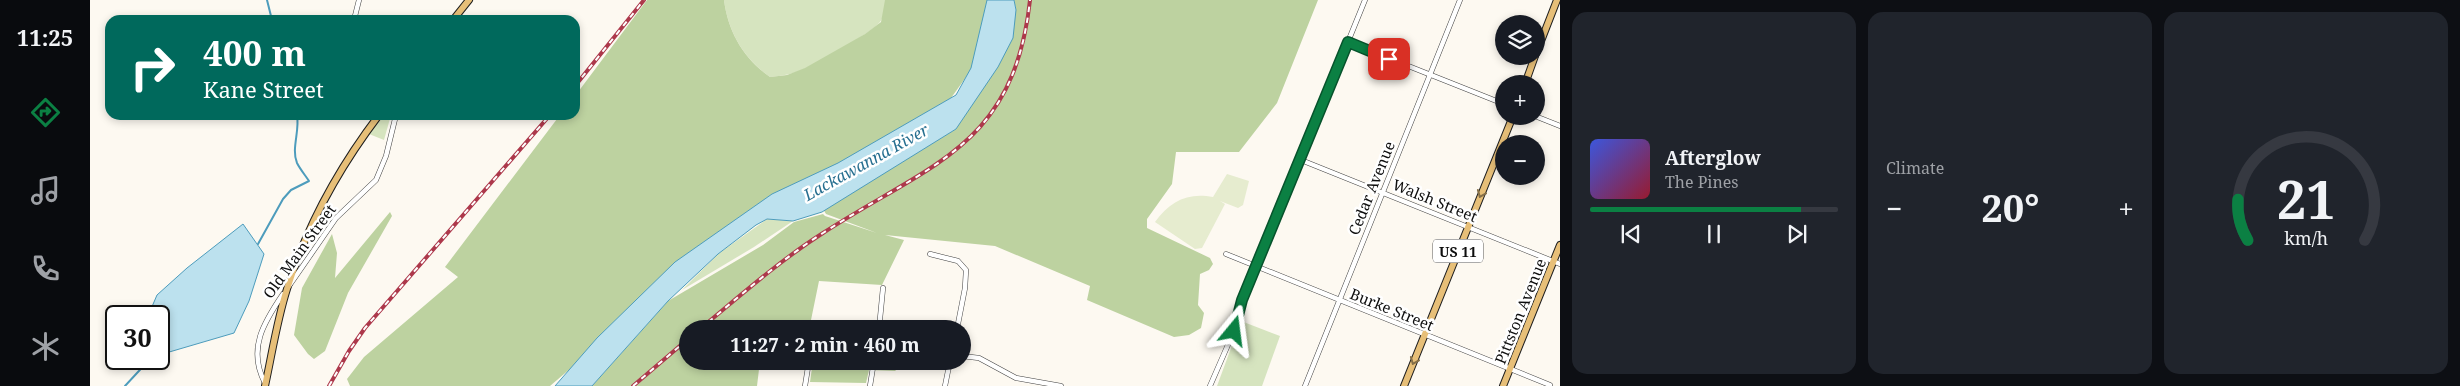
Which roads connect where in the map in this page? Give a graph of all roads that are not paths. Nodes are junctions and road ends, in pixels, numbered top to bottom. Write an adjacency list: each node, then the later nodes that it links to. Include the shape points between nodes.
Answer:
1 (359, 0): 6 (street)
2 (469, 0): 7 (main road)
3 (1365, 0): 9 (street)
4 (1460, 0): 10 (street, Cedar Avenue)
5 (1557, 0): 8 (main road)
6 (355, 15)
7 (457, 15)
8 (1545, 31)
9 (1348, 42): 10 (street); 17 (street)
10 (1431, 76): 11 (street); 18 (street, Cedar Avenue)
11 (1495, 101)
12 (375, 120): 26 (main road, via 350,154 319,206)
13 (395, 120): 26 (street, Old Main Street, via 376,180 336,218)
14 (1545, 120): 16 (street)
15 (1509, 125): 19 (main road, US 11, one-way to 19)
16 (1560, 126)
17 (1301, 160): 18 (street, Walsh Street); 24 (street)
18 (1382, 193): 19 (street, Walsh Street); 27 (street, Cedar Avenue)
19 (1468, 227): 23 (street, Walsh Street); 30 (main road, US 11)
20 (1560, 245): 23 (main road, Pittston Avenue)
21 (930, 254): 29 (street, via 958,261 967,274)
22 (1226, 254): 24 (street, Burke Street)
23 (1557, 263): 32 (main road, Pittston Avenue)
24 (1257, 266): 27 (street, Burke Street); 43 (street)
25 (883, 288): 28 (street)
26 (286, 291): 37 (main road); 37 (street, Old Main Street, via 268,316 256,347)
27 (1339, 301): 30 (street, Burke Street); 44 (street, Cedar Avenue)
28 (880, 320)
29 (959, 320)
30 (1425, 334): 32 (street, Burke Street); 45 (main road, US 11, one-way to 45)
31 (971, 357): 36 (street, via 979,358 1016,378)
32 (1510, 369): 38 (street, Burke Street); 46 (main road, Pittston Avenue)
33 (808, 370): 39 (street)
34 (873, 370): 40 (street)
35 (948, 370): 41 (street)
36 (1039, 384): 42 (street)
37 (266, 385)
38 (1550, 385)
39 (805, 386)
40 (870, 386)
41 (945, 386)
42 (1062, 386)
43 (1210, 386)
44 (1305, 386)
45 (1404, 386)
46 (1503, 386)

